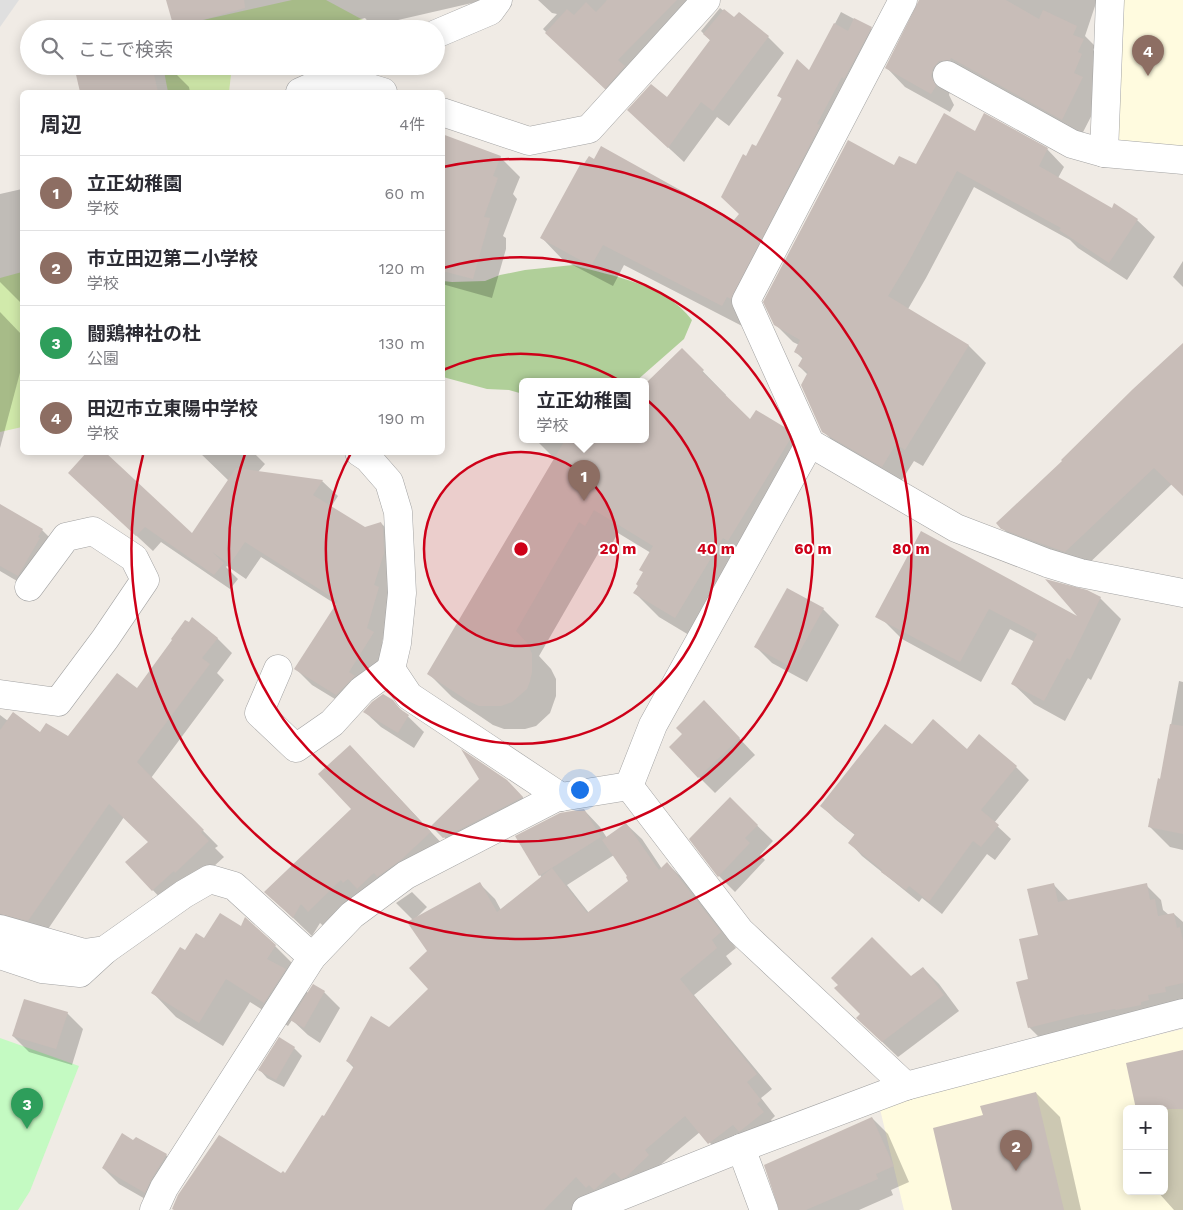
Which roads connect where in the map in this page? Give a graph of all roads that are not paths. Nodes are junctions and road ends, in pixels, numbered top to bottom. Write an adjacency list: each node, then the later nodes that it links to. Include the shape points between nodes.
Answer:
1 (498, 0): 5 (street, via 490,11)
2 (706, 0): 11 (street, via 589,130 529,141)
3 (903, 0): 14 (street, via 746,301)
4 (1110, 0): 12 (street)
5 (445, 30)
6 (337, 75): 9 (street)
7 (353, 75): 10 (street)
8 (947, 75): 12 (street, via 1072,144)
9 (304, 90)
10 (379, 90)
11 (445, 113)
12 (1104, 153): 13 (street)
13 (1183, 160)
14 (810, 443): 17 (street, via 956,528 1046,564); 21 (street, via 653,725)
15 (364, 455): 19 (street, via 390,482 398,512 402,593)
16 (29, 587): 20 (street, via 66,537 93,531 134,558 145,580 58,702)
17 (1183, 593)
18 (278, 669): 19 (street, via 259,713 296,748 332,723 362,690)
19 (391, 669): 22 (street, via 409,696)
20 (0, 694)
21 (629, 786): 22 (street); 28 (street, via 740,930)
22 (561, 797): 26 (street, via 406,875 352,915)
23 (0, 929): 24 (street, via 84,954)
24 (105, 950): 25 (street, via 80,973 42,969); 26 (street, via 210,879 234,886)
25 (0, 955)
26 (312, 957): 30 (street, via 164,1188)
27 (1183, 1013): 28 (street)
28 (906, 1086): 29 (street)
29 (741, 1148): 31 (street); 32 (street)
30 (154, 1210)
31 (586, 1210)
32 (764, 1210)

